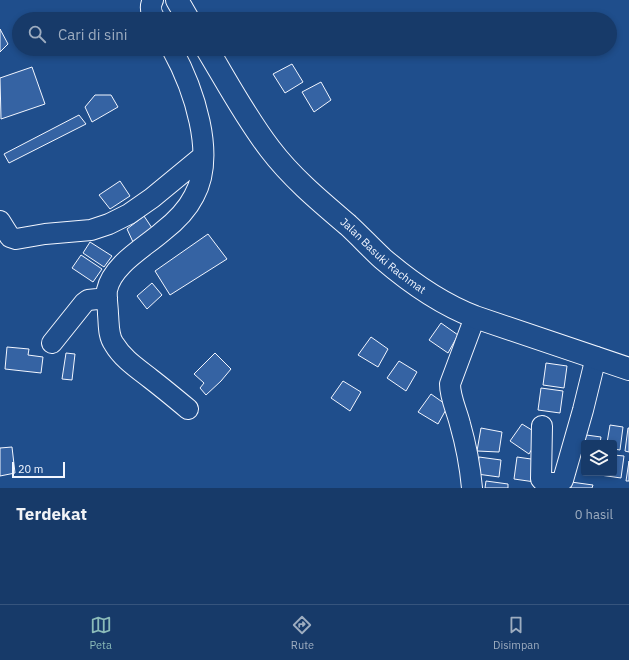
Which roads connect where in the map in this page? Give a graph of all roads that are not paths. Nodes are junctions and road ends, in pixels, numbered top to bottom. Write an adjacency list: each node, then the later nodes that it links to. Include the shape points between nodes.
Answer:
1 (153, 0): 3 (street)
2 (177, 0): 4 (highway)
3 (151, 12)
4 (184, 12)
5 (176, 56): 7 (street, via 197,111)
6 (211, 56): 10 (highway, Jalan Basuki Rachmat, via 260,136 304,186 397,270 437,300)
7 (204, 156): 8 (street, via 152,198 110,224 91,230 16,239 10,237); 9 (street, via 200,183 187,208 122,264 107,290)
8 (0, 221)
9 (107, 298): 11 (street, via 96,298 84,303); 14 (street, via 113,343 129,362)
10 (475, 317): 12 (highway, Jalan Basuki Rachmat); 16 (street, via 450,384 470,464)
11 (52, 343)
12 (596, 358): 13 (highway, Jalan Basuki Rachmat); 15 (street, via 563,480 559,483 545,483 541,479)
13 (629, 368)
14 (188, 409)
15 (542, 426)
16 (472, 488)

